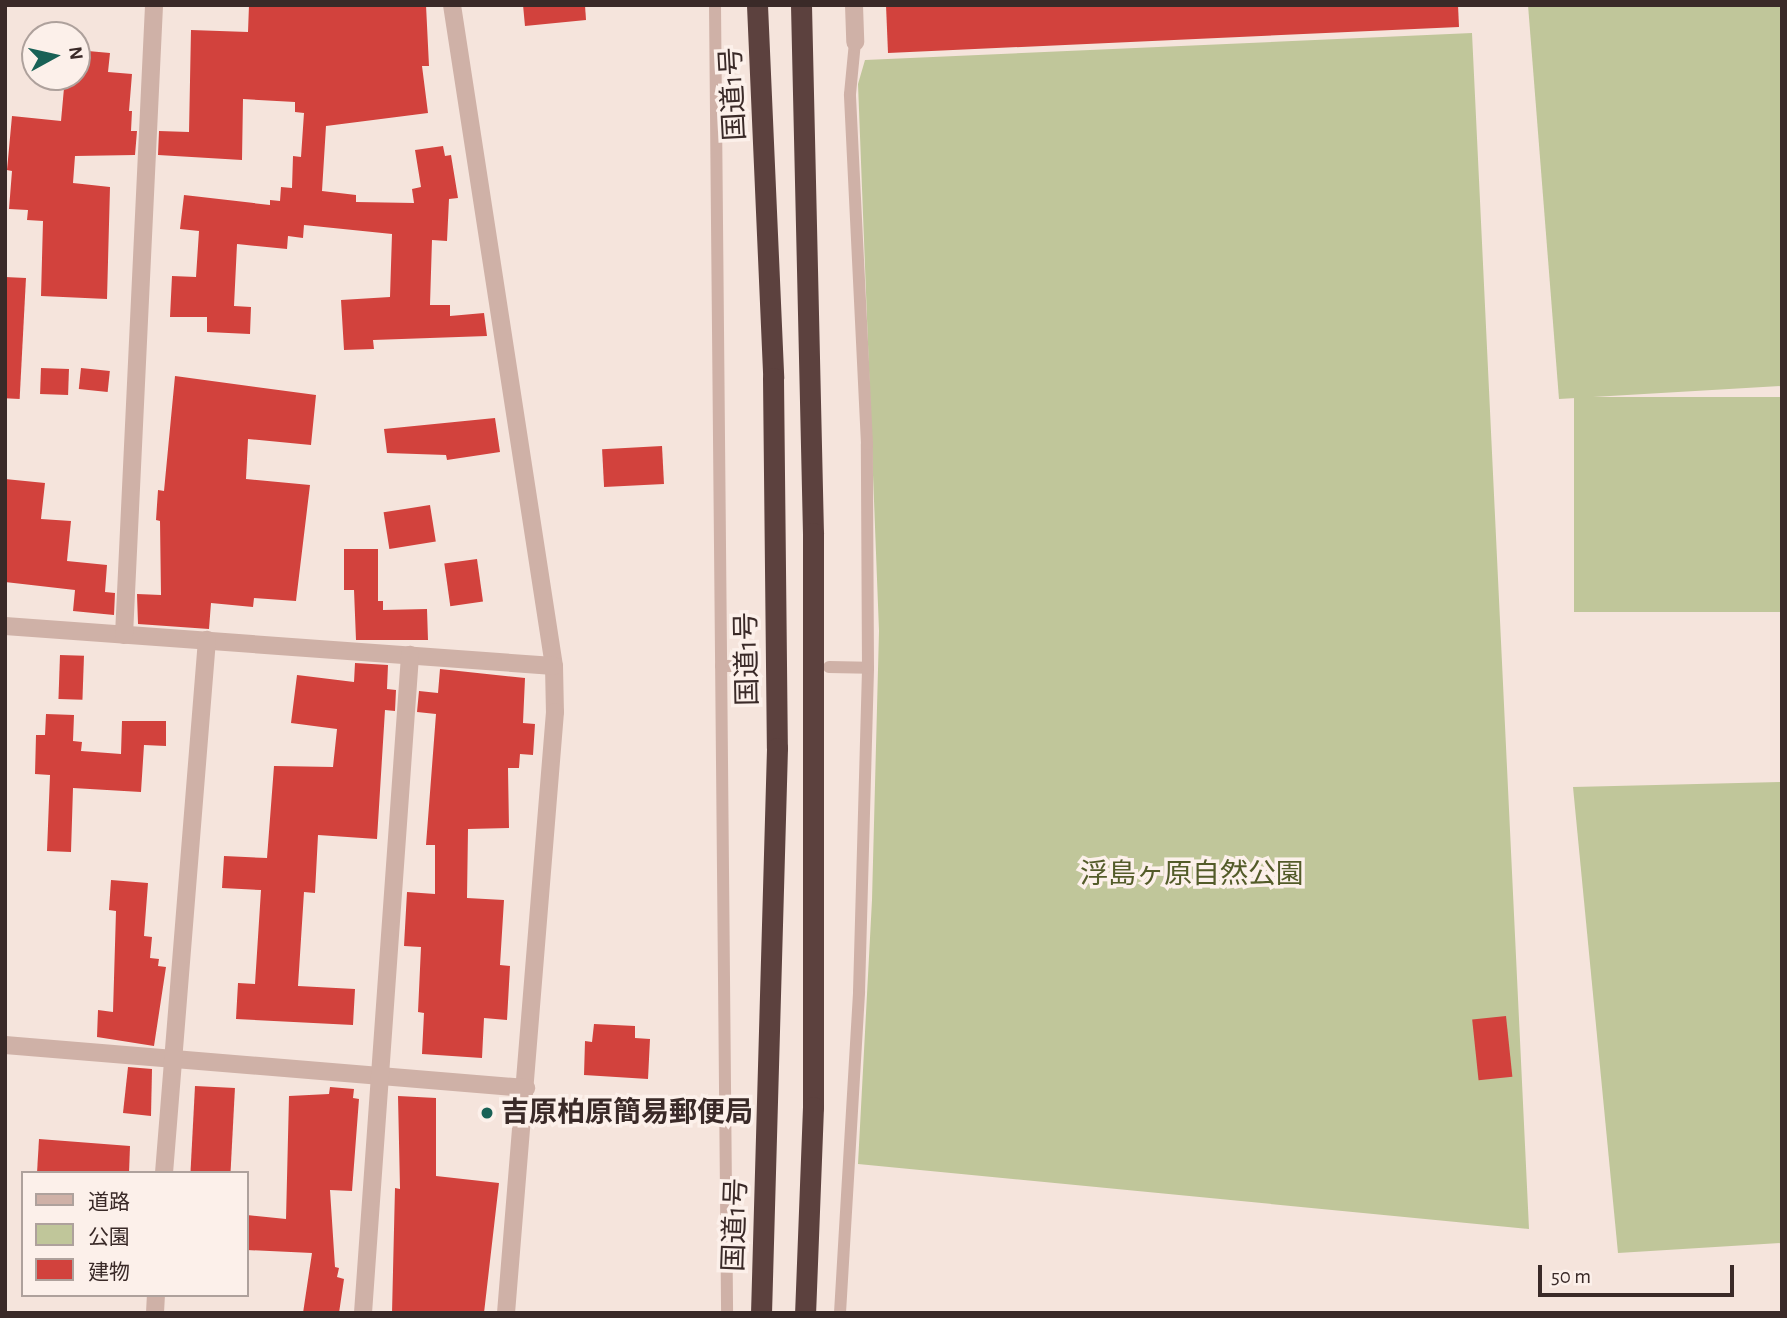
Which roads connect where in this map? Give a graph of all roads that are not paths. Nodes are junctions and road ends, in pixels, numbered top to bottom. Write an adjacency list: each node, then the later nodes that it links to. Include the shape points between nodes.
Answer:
1 (154, 5): 9 (street)
2 (452, 5): 12 (street)
3 (715, 5): 13 (lane)
4 (757, 5): 25 (highway, 国道1号, via 773,378 777,748)
5 (801, 5): 26 (highway, via 813,546 814,1093)
6 (854, 5): 7 (street)
7 (855, 42): 16 (lane, via 850,94 867,444)
8 (5, 626): 9 (street)
9 (124, 635): 10 (street)
10 (207, 640): 11 (street); 18 (street)
11 (410, 655): 12 (street); 19 (street)
12 (554, 666): 20 (street, via 555,712)
13 (721, 666): 14 (lane); 24 (lane)
14 (747, 666)
15 (829, 667): 16 (lane)
16 (868, 668): 27 (lane, via 859,992)
17 (5, 1045): 18 (street)
18 (172, 1059): 19 (street); 21 (street)
19 (380, 1076): 20 (street); 22 (street)
20 (526, 1088): 23 (street)
21 (164, 1171)
22 (363, 1313)
23 (506, 1313)
24 (727, 1313)
25 (761, 1313)
26 (805, 1313)
27 (840, 1313)

